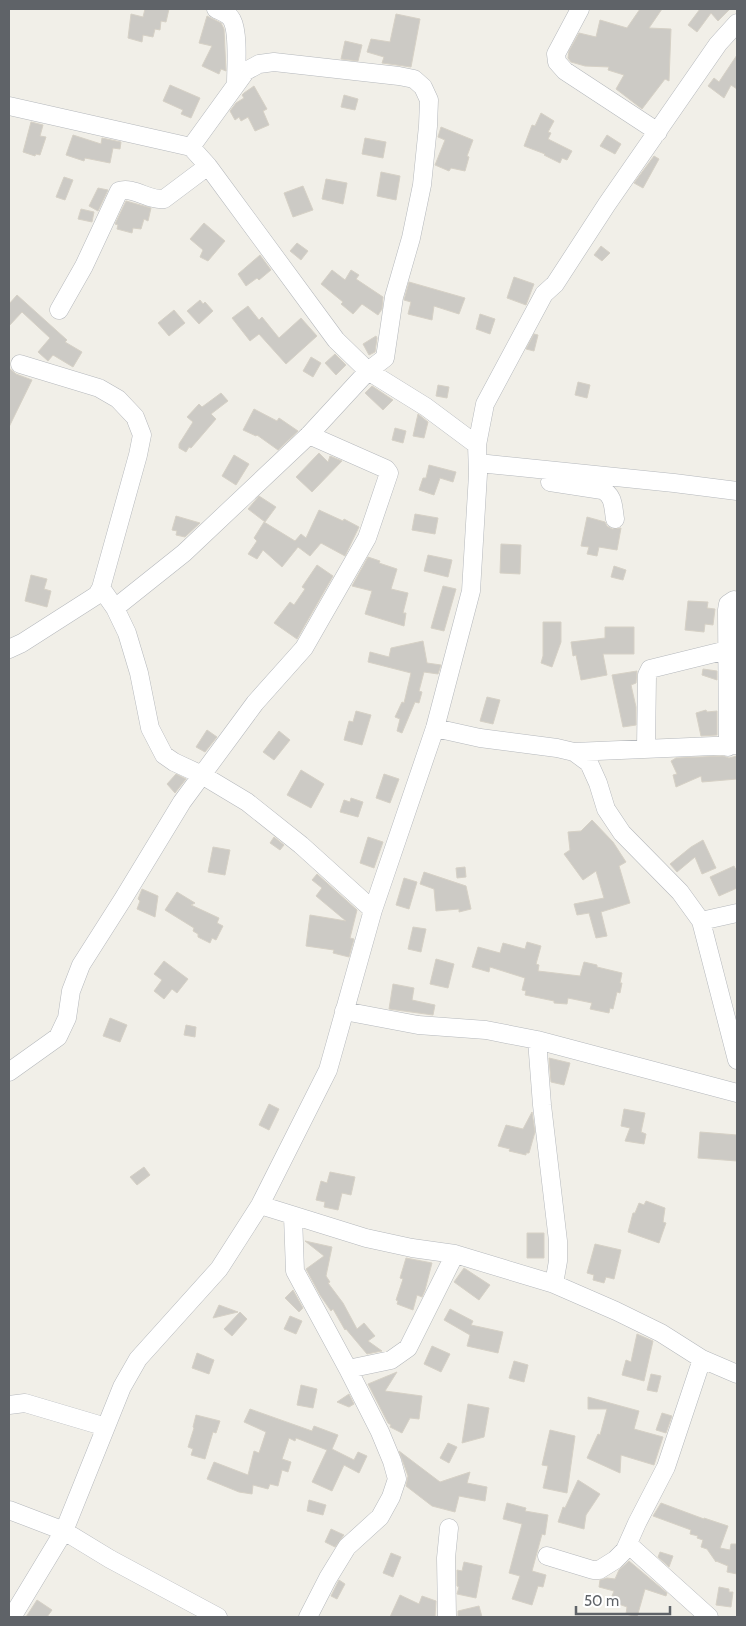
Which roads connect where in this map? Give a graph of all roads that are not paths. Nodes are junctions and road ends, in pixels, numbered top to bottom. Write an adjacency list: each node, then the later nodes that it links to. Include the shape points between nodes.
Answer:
1 (216, 9): 4 (street, via 232,19 236,30)
2 (580, 9): 6 (street, via 556,54 557,62 565,71)
3 (737, 23): 6 (street, via 718,44)
4 (236, 84): 7 (street); 11 (street, via 246,71 259,64 274,62 399,76 414,79 423,87 428,100 428,126 422,185 394,297 385,358)
5 (9, 106): 7 (street)
6 (658, 132): 13 (street, via 555,284 544,294 485,404)
7 (192, 147): 8 (street)
8 (208, 166): 9 (street, via 164,199 119,191 84,266); 11 (street, via 336,340)
9 (59, 310)
10 (20, 364): 17 (street, via 99,388 118,399 136,417 142,435 138,455)
11 (368, 371): 12 (street); 13 (street, via 426,407)
12 (309, 435): 19 (street, via 184,552); 26 (street, via 389,473 367,538 304,648 256,703)
13 (477, 445): 14 (street)
14 (478, 468): 15 (street); 16 (street, via 608,492); 22 (street, via 471,591)
15 (737, 491)
16 (615, 519)
17 (101, 588): 19 (street); 20 (street, via 97,595)
18 (737, 601): 21 (street, via 728,604 726,610)
19 (115, 608): 26 (street, via 127,633 139,673 150,728 164,755)
20 (9, 649)
21 (727, 650): 23 (street); 24 (street, via 650,669 647,675)
22 (435, 728): 25 (street); 27 (street)
23 (732, 746): 24 (street)
24 (646, 748): 25 (street)
25 (574, 752): 29 (street, via 589,763 606,809 622,833 680,892)
26 (202, 775): 27 (street, via 247,802); 33 (street, via 81,965 71,991 67,1018 58,1037)
27 (373, 910): 30 (street)
28 (737, 912): 29 (street)
29 (701, 920): 32 (street)
30 (344, 1011): 31 (street, via 418,1025 486,1030); 35 (street, via 328,1070)
31 (537, 1040): 34 (street); 38 (street, via 558,1242)
32 (737, 1060)
33 (9, 1072)
34 (737, 1093)
35 (260, 1205): 36 (street); 43 (street, via 219,1269 138,1359 122,1387)
36 (293, 1216): 37 (street, via 366,1238); 40 (street, via 295,1271)
37 (455, 1254): 38 (street); 40 (street, via 408,1348 391,1360)
38 (554, 1284): 39 (street, via 616,1310)
39 (702, 1359): 41 (street); 47 (street, via 666,1467)
40 (348, 1369): 51 (street, via 383,1439 397,1479 380,1516 347,1547)
41 (737, 1374)
42 (9, 1405): 43 (street, via 25,1403)
43 (106, 1427): 46 (street)
44 (9, 1510): 46 (street)
45 (450, 1528): 52 (street, via 446,1558)
46 (64, 1531): 49 (street); 50 (street)
47 (628, 1544): 48 (street, via 614,1560 599,1570); 53 (street)
48 (548, 1556)
49 (12, 1617)
50 (218, 1617)
51 (308, 1617)
52 (447, 1617)
53 (709, 1617)

